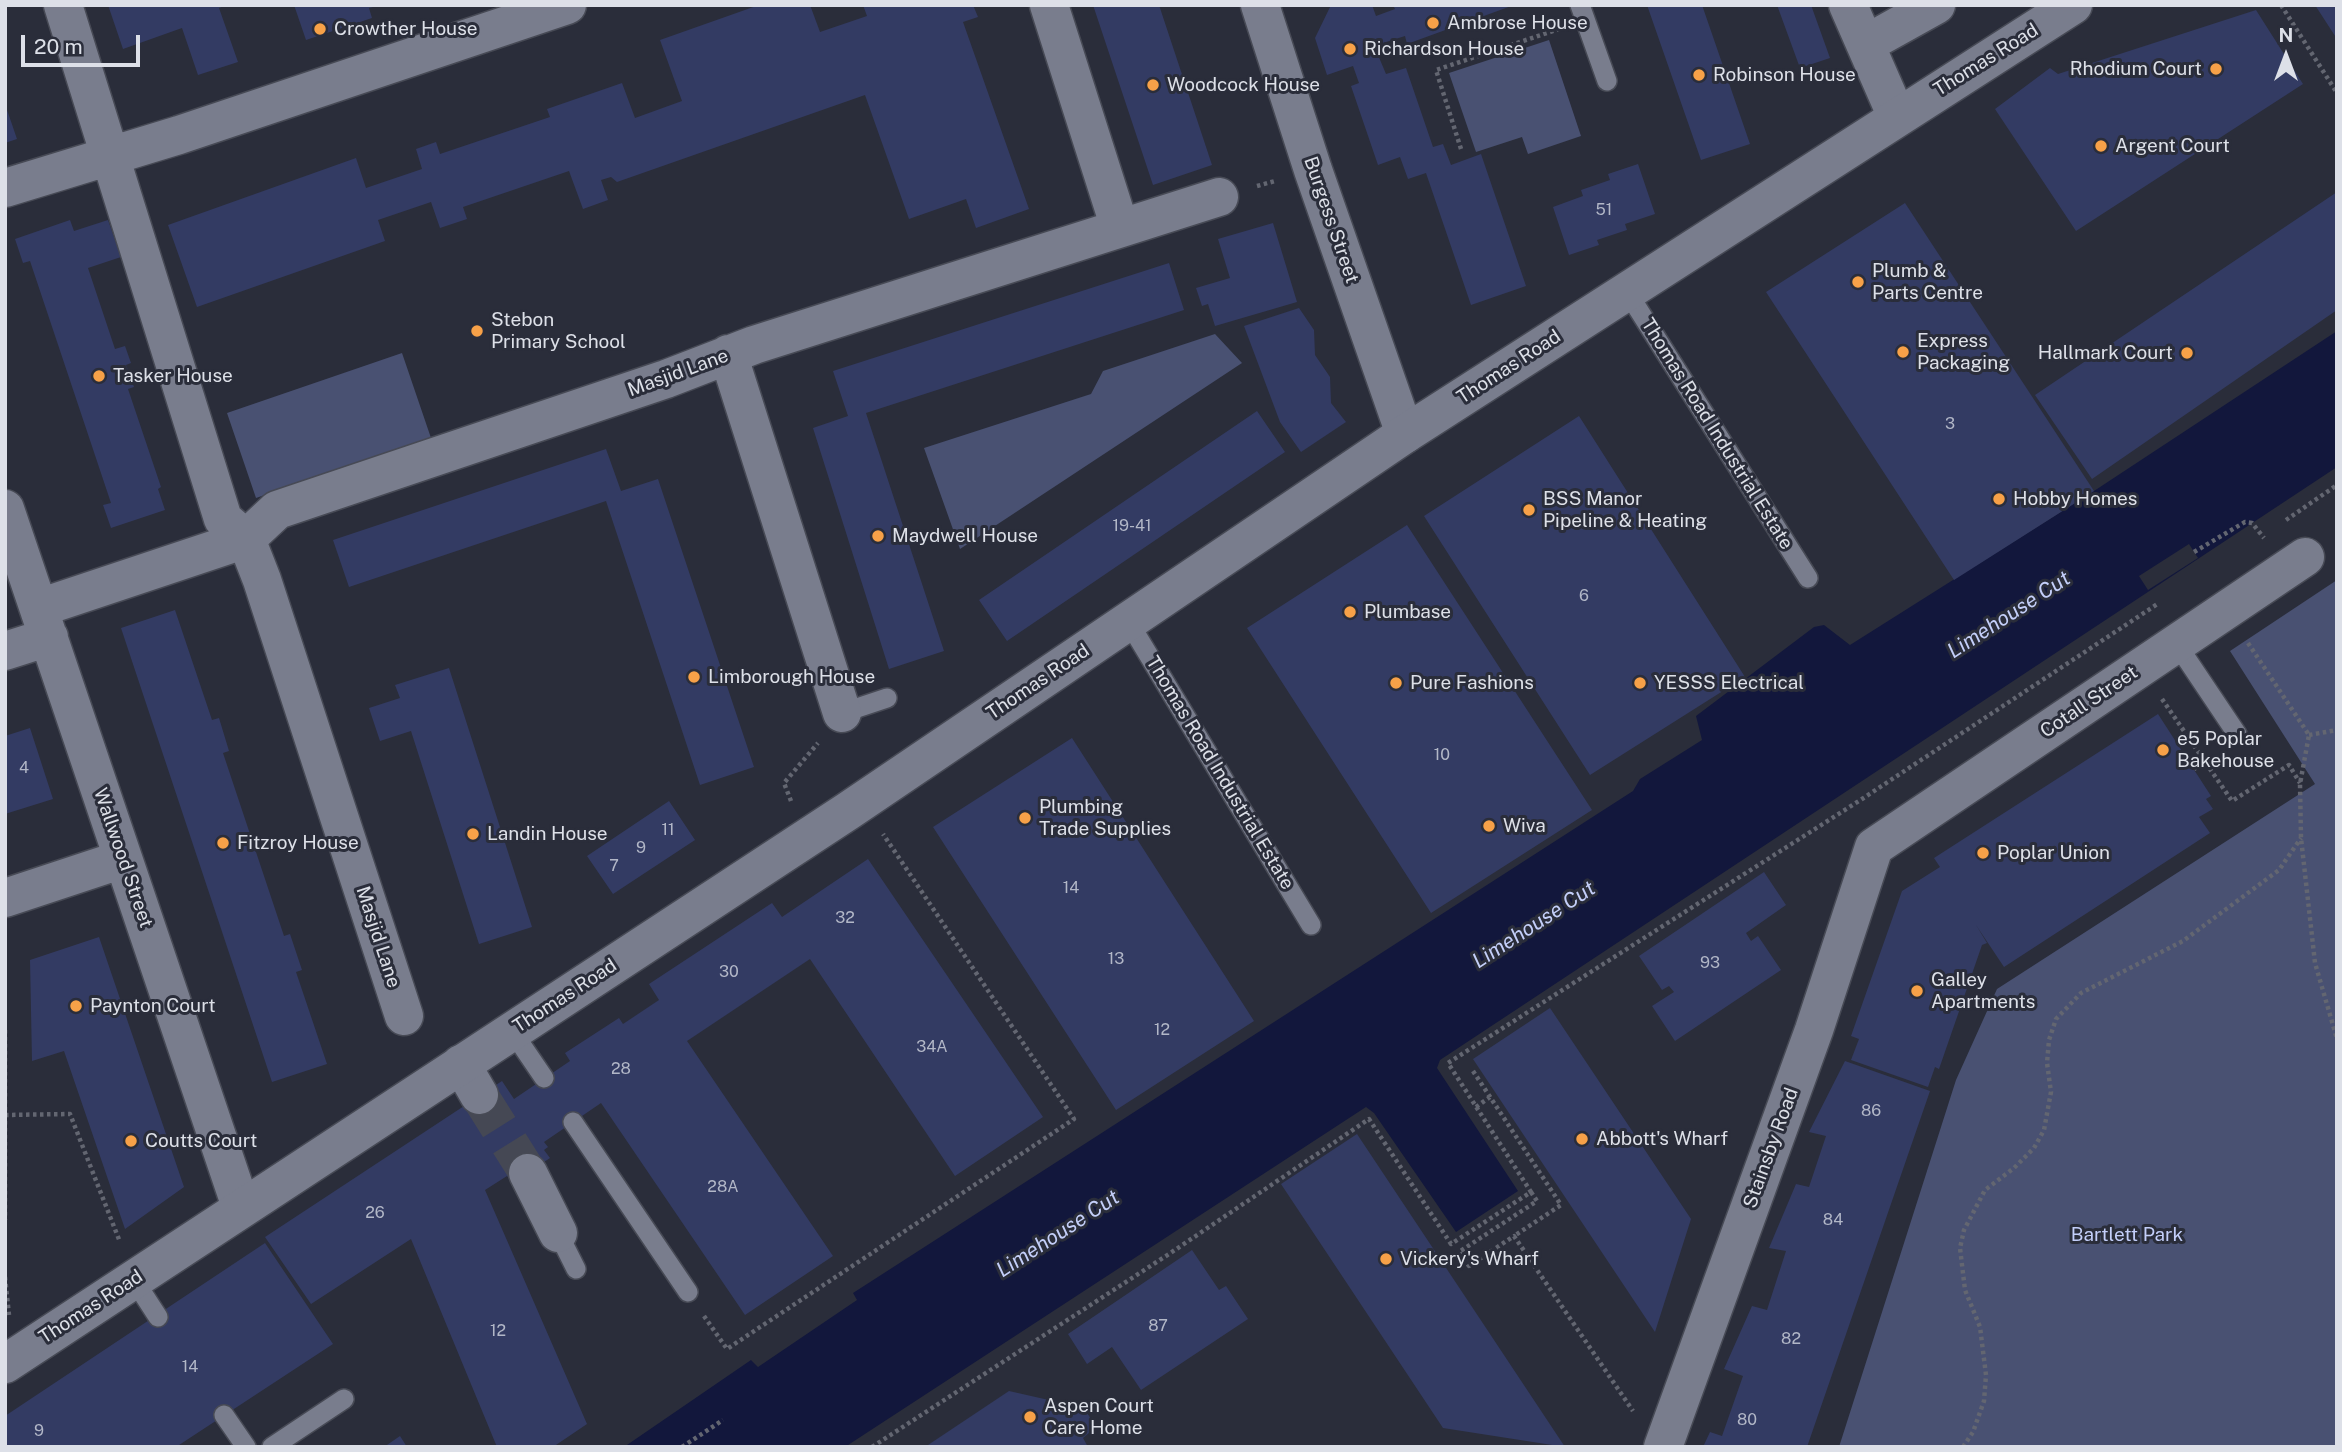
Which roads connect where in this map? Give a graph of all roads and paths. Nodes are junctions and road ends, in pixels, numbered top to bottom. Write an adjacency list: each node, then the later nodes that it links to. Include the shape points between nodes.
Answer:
1 (63, 5): 15 (street)
2 (567, 5): 15 (street)
3 (1049, 5): 19 (street)
4 (1260, 5): 16 (street, Burgess Street)
5 (1848, 5): 10 (street)
6 (1936, 5): 10 (street)
7 (2281, 5): 12 (path)
8 (2053, 11): 13 (street, Thomas Road)
9 (1583, 13): 11 (lane); 14 (path, via 1436,70)
10 (1866, 44): 13 (street)
11 (1607, 81)
12 (2337, 93)
13 (1897, 117): 20 (street, Thomas Road)
14 (1461, 149)
15 (108, 156): 17 (street); 25 (street, via 223,519)
16 (1313, 170): 18 (path); 22 (street, Burgess Street)
17 (5, 188)
18 (1219, 197): 19 (street, Masjid Lane)
19 (1120, 228): 21 (street, Masjid Lane)
20 (1626, 290): 22 (street, Thomas Road); 28 (lane, Thomas Road Industrial Estate)
21 (728, 354): 25 (street, Masjid Lane, via 276,510); 36 (street)
22 (1405, 434): 30 (street, Thomas Road)
23 (5, 509): 31 (street, Wallwood Street)
24 (2262, 536): 26 (path, via 2252,523 2245,522)
25 (246, 539): 31 (street, Masjid Lane); 49 (street, Masjid Lane)
26 (2194, 552)
27 (2305, 557): 29 (street, Cotall Street)
28 (1808, 578)
29 (2226, 610): 32 (street, Cotall Street); 39 (path)
30 (1128, 621): 42 (street, Thomas Road); 48 (lane, Thomas Road Industrial Estate)
31 (44, 622): 33 (street, Masjid Lane); 46 (street, Wallwood Street)
32 (2176, 643): 38 (lane); 45 (street, Cotall Street)
33 (5, 651)
34 (2050, 675): 56 (path, via 1448,1063)
35 (887, 698): 36 (lane)
36 (842, 713): 43 (path, via 784,783)
37 (2337, 730): 39 (path)
38 (2237, 734)
39 (2309, 735): 44 (path, via 2300,784)
40 (2205, 762): 41 (path)
41 (2194, 769)
42 (862, 801): 43 (street, Thomas Road); 67 (path, via 1074,1119 726,1349)
43 (806, 837): 51 (street, Thomas Road)
44 (2301, 838): 52 (path, via 2315,962); 79 (path, via 2279,870 2258,886 2183,941 2081,993 2056,1019 2049,1040 2051,1092 2044,1130 2034,1148 1985,1190 1960,1248 1965,1290 1980,1327 1986,1375 1984,1401)
45 (1874, 847): 78 (street, Stainsby Road, via 1814,1030)
46 (122, 859): 47 (street); 61 (street, Wallwood Street)
47 (5, 898)
48 (1311, 925)
49 (404, 1016)
50 (5, 1030): 57 (path)
51 (513, 1031): 54 (lane); 61 (street, Thomas Road, via 470,1079)
52 (2337, 1040)
53 (1473, 1071): 55 (path)
54 (544, 1078)
55 (1490, 1097): 56 (path); 64 (path, via 1562,1205)
56 (1476, 1107): 60 (path)
57 (6, 1115): 62 (path); 66 (path, via 70,1114)
58 (573, 1122): 67 (lane)
59 (528, 1173): 63 (street)
60 (1531, 1192): 64 (path, via 1537,1201 1459,1252 1469,1266); 77 (path, via 1451,1244 1368,1119)
61 (241, 1207): 66 (street, Thomas Road)
62 (5, 1220)
63 (558, 1233): 65 (lane)
64 (1514, 1236): 71 (path)
65 (576, 1269)
66 (134, 1280): 68 (lane); 69 (street, Thomas Road)
67 (688, 1292)
68 (158, 1317)
69 (5, 1364)
70 (344, 1399): 75 (lane)
71 (1634, 1412)
72 (224, 1415): 74 (lane)
73 (723, 1420): 76 (path)
74 (246, 1447)
75 (272, 1447)
76 (682, 1447)
77 (872, 1447)
78 (1663, 1447)
79 (1963, 1447)

